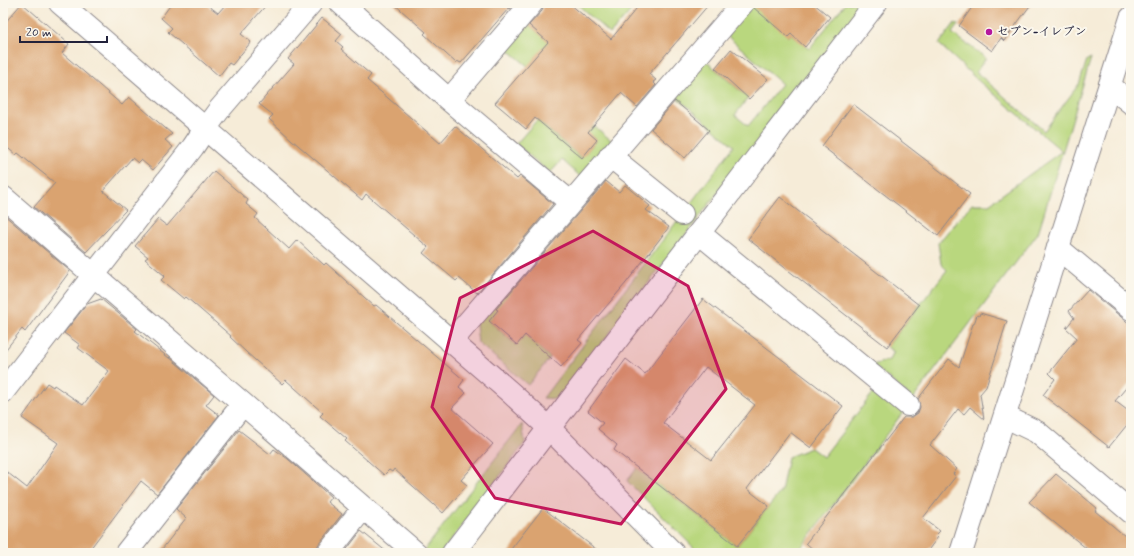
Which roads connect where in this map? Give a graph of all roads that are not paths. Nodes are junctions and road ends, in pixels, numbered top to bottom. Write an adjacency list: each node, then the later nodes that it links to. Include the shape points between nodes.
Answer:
1 (60, 3): 11 (street)
2 (311, 3): 11 (street)
3 (341, 3): 9 (street)
4 (532, 3): 9 (street)
5 (742, 3): 12 (street)
6 (876, 3): 16 (street)
7 (1131, 18): 8 (street)
8 (1110, 86): 10 (street); 17 (street)
9 (449, 100): 14 (street)
10 (1131, 103)
11 (205, 129): 18 (street); 20 (street)
12 (610, 156): 14 (street); 15 (street)
13 (3, 197): 18 (street)
14 (570, 202): 20 (street)
15 (682, 214)
16 (699, 233): 23 (street); 25 (street)
17 (1058, 248): 19 (street); 24 (street)
18 (94, 274): 21 (street); 22 (street)
19 (1131, 309)
20 (451, 342): 25 (street)
21 (3, 392)
22 (243, 404): 26 (street); 28 (street)
23 (908, 405)
24 (1006, 417): 27 (street, via 1037,432); 33 (street)
25 (549, 428): 31 (street); 32 (street)
26 (363, 508): 29 (street); 30 (street)
27 (1131, 512)
28 (126, 553)
29 (328, 553)
30 (416, 553)
31 (453, 553)
32 (673, 553)
33 (961, 553)

